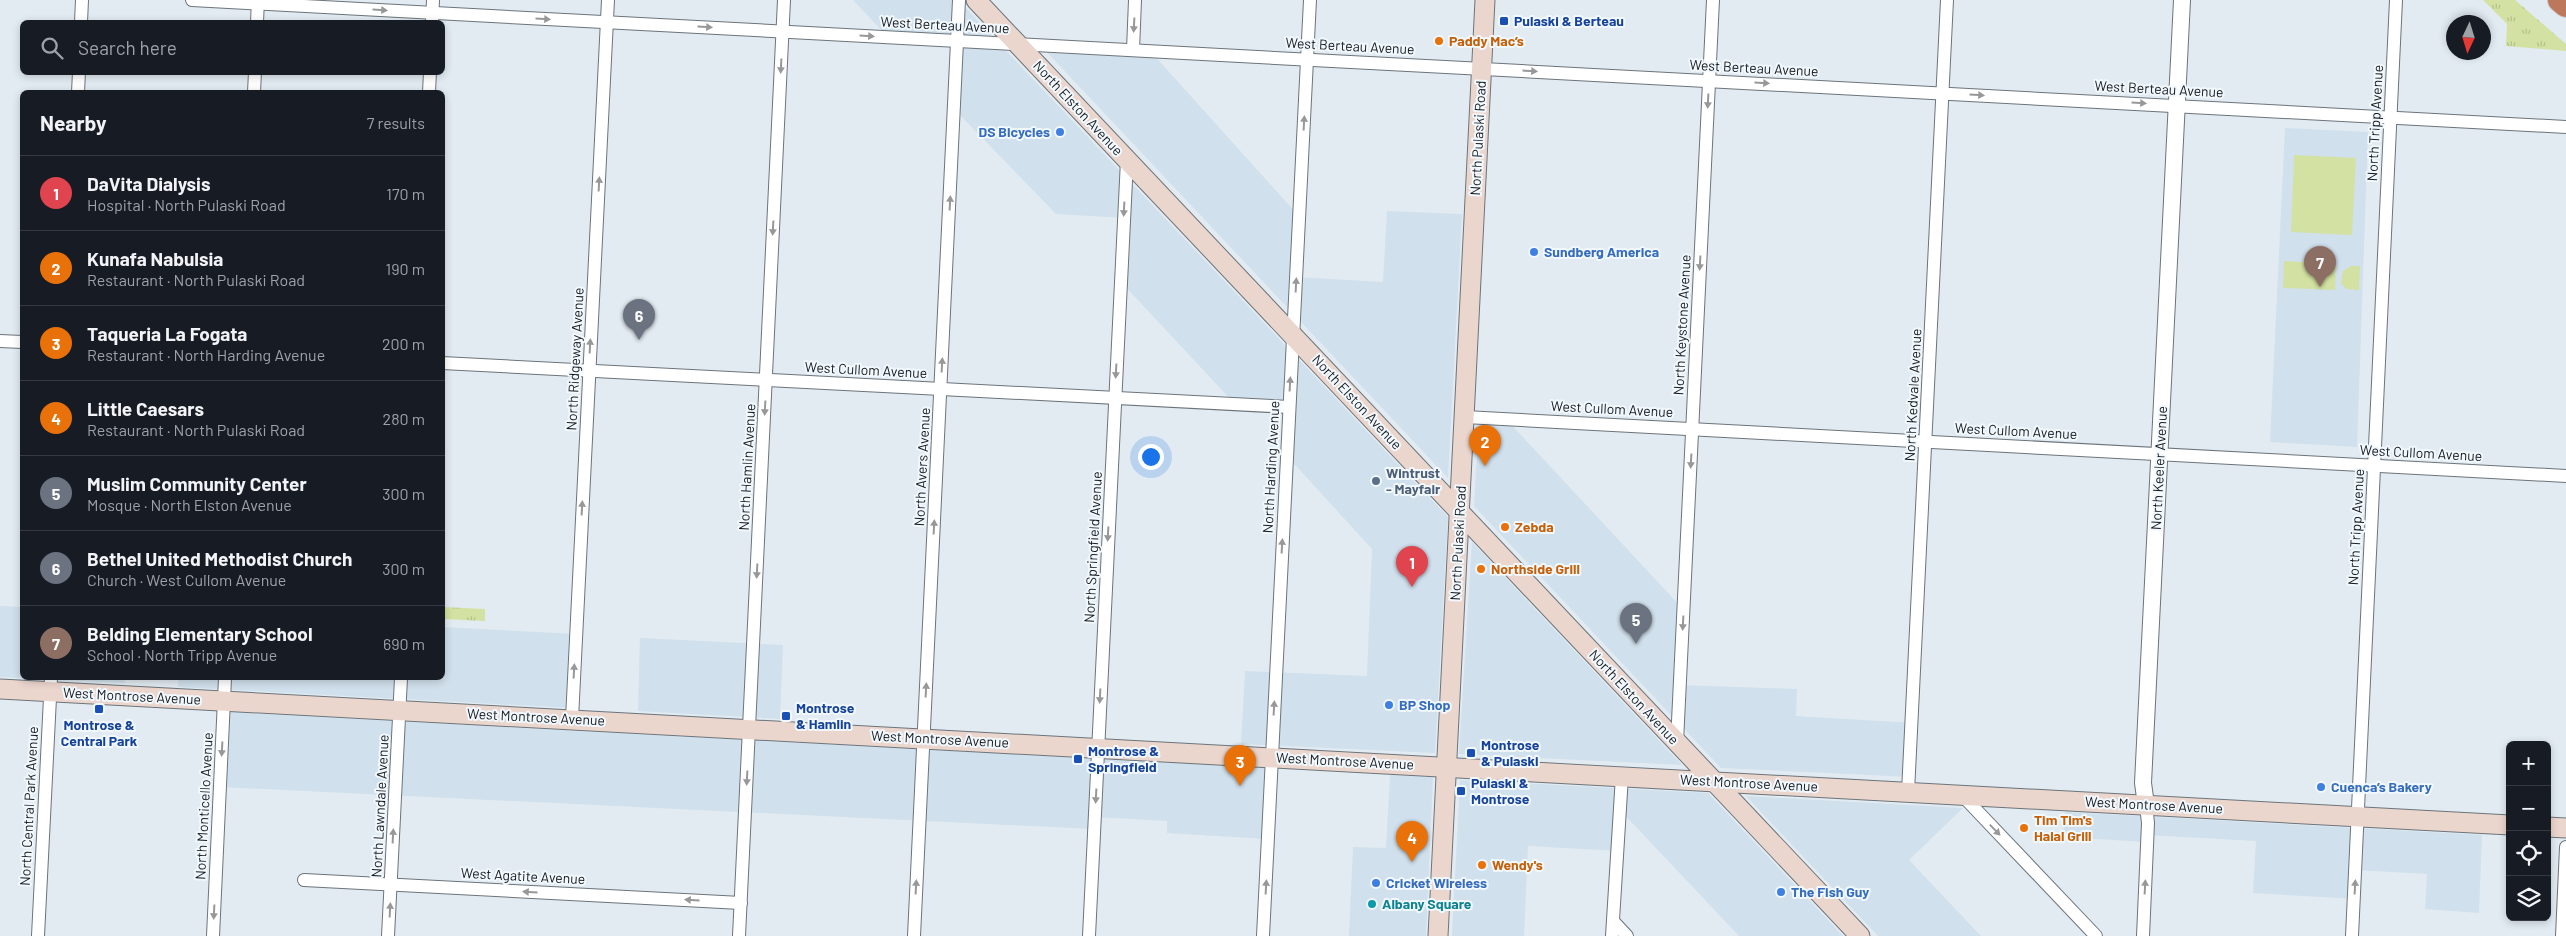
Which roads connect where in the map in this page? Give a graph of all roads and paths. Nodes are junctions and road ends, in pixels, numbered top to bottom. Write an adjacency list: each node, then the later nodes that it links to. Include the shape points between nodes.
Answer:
1 (82, 0): 18 (street)
2 (192, 0): 15 (street, West Berteau Avenue)
3 (608, 0): 20 (street, North Ridgeway Avenue)
4 (784, 0): 21 (street, North Hamlin Avenue)
5 (959, 0): 22 (street, North Avers Avenue)
6 (976, 0): 23 (main road, North Elston Avenue)
7 (1135, 0): 24 (street, one-way to 24)
8 (1310, 0): 25 (street, North Harding Avenue)
9 (1485, 0): 26 (main road, North Pulaski Road)
10 (1713, 0): 30 (street, North Keystone Avenue)
11 (1947, 0): 34 (street, North Kedvale Avenue)
12 (2182, 0): 35 (street, North Keeler Avenue)
13 (2396, 0): 36 (street, North Tripp Avenue)
14 (2560, 0): 16 (highway)
15 (258, 2): 17 (street, West Berteau Avenue, one-way to 17); 19 (street)
16 (2566, 5)
17 (433, 12): 20 (street, West Berteau Avenue, one-way to 20)
18 (81, 20)
19 (257, 20)
20 (607, 22): 21 (street, West Berteau Avenue, one-way to 21); 43 (street, North Ridgeway Avenue, one-way to 20)
21 (783, 31): 22 (street, West Berteau Avenue, one-way to 22); 44 (street, North Hamlin Avenue, one-way to 44)
22 (957, 41): 23 (street, West Berteau Avenue); 45 (street, North Avers Avenue, one-way to 22)
23 (1018, 44): 24 (street, West Berteau Avenue); 38 (main road, North Elston Avenue)
24 (1133, 50): 25 (street, West Berteau Avenue)
25 (1307, 59): 26 (street, West Berteau Avenue); 39 (street, North Harding Avenue, one-way to 25)
26 (1482, 68): 30 (street, West Berteau Avenue, one-way to 30); 48 (main road, North Pulaski Road)
27 (79, 75): 31 (street)
28 (255, 75): 32 (street)
29 (430, 75): 33 (street)
30 (1710, 80): 34 (street, West Berteau Avenue, one-way to 34); 49 (street, North Keystone Avenue, one-way to 49)
31 (78, 90)
32 (254, 90)
33 (429, 90)
34 (1943, 93): 35 (street, West Berteau Avenue, one-way to 35); 50 (street, North Kedvale Avenue)
35 (2177, 105): 36 (street, West Berteau Avenue); 51 (street, North Keeler Avenue)
36 (2390, 117): 37 (street, West Berteau Avenue); 52 (street, North Tripp Avenue)
37 (2566, 127)
38 (1127, 160): 39 (main road, North Elston Avenue); 46 (street, North Springfield Avenue, one-way to 46)
39 (1293, 334): 47 (street, North Harding Avenue, one-way to 39); 54 (main road, North Elston Avenue)
40 (0, 341): 41 (street)
41 (20, 342)
42 (445, 364): 43 (street, West Cullom Avenue)
43 (589, 371): 44 (street, West Cullom Avenue); 61 (street, North Ridgeway Avenue, one-way to 43)
44 (766, 380): 45 (street, West Cullom Avenue); 62 (street, North Hamlin Avenue, one-way to 62)
45 (941, 389): 46 (street, West Cullom Avenue); 63 (street, North Avers Avenue, one-way to 45)
46 (1115, 398): 47 (street, West Cullom Avenue); 65 (street, North Springfield Avenue, one-way to 65)
47 (1289, 407): 66 (street, North Harding Avenue, one-way to 47)
48 (1465, 416): 49 (street, West Cullom Avenue); 54 (main road, North Pulaski Road)
49 (1692, 429): 50 (street, West Cullom Avenue); 64 (street, North Keystone Avenue, one-way to 64)
50 (1926, 441): 51 (street, West Cullom Avenue); 70 (street, North Kedvale Avenue)
51 (2159, 454): 52 (street, West Cullom Avenue); 72 (street, North Keeler Avenue, via 2144,783)
52 (2373, 466): 53 (street, West Cullom Avenue); 73 (street, North Tripp Avenue)
53 (2566, 476)
54 (1460, 511): 64 (main road, North Elston Avenue); 67 (main road, North Pulaski Road)
55 (225, 680): 59 (street, North Monticello Avenue)
56 (401, 680): 60 (street, North Lawndale Avenue)
57 (50, 684): 58 (main road, West Montrose Avenue); 59 (main road, West Montrose Avenue); 82 (street, North Central Park Avenue)
58 (0, 689)
59 (224, 701): 60 (main road, West Montrose Avenue); 83 (street, North Monticello Avenue, one-way to 83)
60 (399, 710): 61 (main road, West Montrose Avenue); 79 (street, North Lawndale Avenue, one-way to 60)
61 (572, 719): 62 (main road, West Montrose Avenue)
62 (749, 729): 63 (main road, West Montrose Avenue); 80 (street, North Hamlin Avenue, one-way to 80)
63 (924, 738): 65 (main road, West Montrose Avenue); 86 (street, North Avers Avenue, one-way to 63)
64 (1677, 742): 69 (main road, North Elston Avenue)
65 (1098, 748): 66 (main road, West Montrose Avenue); 87 (street, North Springfield Avenue, one-way to 87)
66 (1272, 757): 67 (main road, West Montrose Avenue); 88 (street, North Harding Avenue, one-way to 66)
67 (1446, 766): 68 (main road, West Montrose Avenue); 89 (main road, North Pulaski Road)
68 (1622, 776): 69 (main road, West Montrose Avenue); 81 (street)
69 (1713, 781): 70 (main road, West Montrose Avenue); 92 (main road, North Elston Avenue)
70 (1908, 792): 71 (main road, West Montrose Avenue)
71 (1962, 795): 72 (main road, West Montrose Avenue); 93 (street, one-way to 93)
72 (2146, 805): 73 (main road, West Montrose Avenue); 94 (street, North Keeler Avenue, one-way to 72)
73 (2358, 816): 74 (main road, West Montrose Avenue); 95 (street, North Tripp Avenue, one-way to 73)
74 (2506, 825)
75 (2551, 827): 76 (main road)
76 (2566, 828)
77 (2566, 847): 96 (street)
78 (304, 880): 79 (street, West Agatite Avenue)
79 (391, 884): 80 (street, West Agatite Avenue, one-way to 79); 84 (street, North Lawndale Avenue, one-way to 79)
80 (741, 903): 85 (street, North Hamlin Avenue)
81 (1613, 922): 90 (street); 91 (street)
82 (38, 936)
83 (213, 936)
84 (388, 936)
85 (739, 936)
86 (914, 936)
87 (1089, 936)
88 (1263, 936)
89 (1438, 936)
90 (1612, 936)
91 (1627, 936)
92 (1860, 936)
93 (2096, 936)
94 (2143, 936)
95 (2352, 936)
96 (2562, 936)

